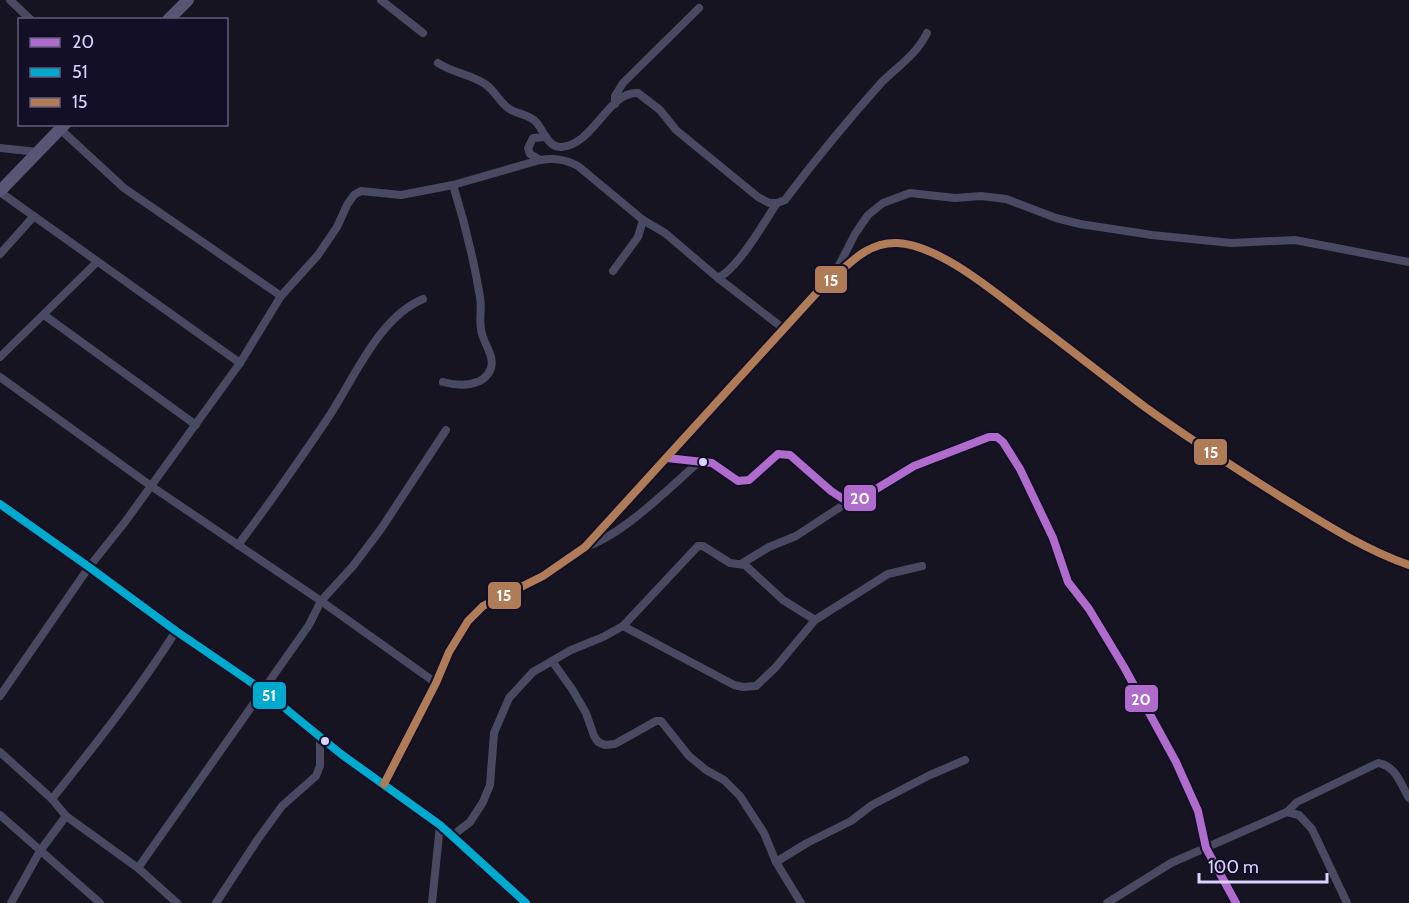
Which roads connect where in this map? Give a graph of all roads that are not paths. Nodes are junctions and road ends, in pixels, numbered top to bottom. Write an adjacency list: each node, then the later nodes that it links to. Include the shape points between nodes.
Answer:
1 (10, 0): 5 (street)
2 (188, 0): 6 (street)
3 (381, 0): 7 (street)
4 (699, 8): 10 (street, via 624,83 615,96)
5 (29, 18)
6 (170, 18)
7 (423, 33)
8 (927, 33): 20 (street, via 922,44 883,82 785,200)
9 (438, 63): 12 (street, via 488,86 510,110 536,122)
10 (615, 104): 13 (street, via 575,142); 20 (street, via 630,93 644,97 734,179 758,197)
11 (62, 127): 15 (street); 29 (street, via 124,188)
12 (546, 137): 13 (street); 17 (street, via 533,138 529,145 530,154)
13 (556, 147): 16 (street)
14 (0, 148): 15 (street)
15 (38, 152): 19 (street)
16 (554, 158): 17 (street); 22 (street, via 578,166)
17 (540, 159): 18 (street)
18 (453, 185): 29 (street, via 401,195 354,195 318,255); 36 (street, via 480,296 481,329 492,365 487,375 476,382)
19 (0, 191): 21 (street)
20 (777, 203): 27 (street, via 747,248)
21 (34, 216): 23 (street); 24 (street)
22 (643, 220): 26 (street, via 638,237); 27 (street)
23 (0, 254)
24 (97, 261): 31 (street); 34 (street)
25 (1409, 262): 28 (street, via 1294,240 1231,243 1152,235 1080,224 1006,200 910,193 882,203 868,215)
26 (613, 271)
27 (718, 278): 32 (street)
28 (831, 280): 32 (street); 47 (street, via 871,248 898,243 930,252 983,283 1224,462 1355,541)
29 (281, 296): 34 (street)
30 (423, 299): 44 (street, via 411,304 383,330 330,415)
31 (44, 315): 33 (street); 37 (street)
32 (784, 329): 39 (street)
33 (0, 357)
34 (240, 363): 37 (street)
35 (0, 377): 41 (street)
36 (443, 382)
37 (196, 425): 41 (street)
38 (446, 430): 50 (street, via 381,529)
39 (667, 458): 40 (street); 45 (street)
40 (700, 461): 42 (street, via 712,463 744,481 778,454 790,455); 45 (street, via 626,523)
41 (151, 486): 44 (street); 49 (street)
42 (848, 502): 46 (street, via 796,536); 69 (street, via 914,466 989,437 1003,442 1053,538 1068,582 1124,667 1176,762 1198,811)
43 (0, 504): 49 (street)
44 (238, 545): 50 (street)
45 (585, 548): 55 (street, via 543,576 483,606 468,621 449,652)
46 (741, 564): 51 (street, via 783,600); 52 (street, via 730,563 698,546)
47 (1409, 565)
48 (922, 566): 51 (street, via 888,574)
49 (89, 567): 53 (street); 57 (street)
50 (321, 601): 55 (street); 56 (street)
51 (815, 620): 52 (street, via 769,674 756,686 743,687)
52 (622, 626): 54 (street)
53 (176, 632): 56 (street); 63 (street, via 123,709)
54 (552, 661): 68 (street, via 533,672 509,698 494,732 490,785 483,802 470,822); 71 (street, via 586,713 598,742 615,744 661,721 689,756 740,796)
55 (436, 683): 61 (street)
56 (264, 691): 58 (street); 72 (street)
57 (0, 696)
58 (320, 737): 61 (street); 76 (street, via 316,776 282,806)
59 (0, 752): 63 (street)
60 (966, 760): 71 (street, via 872,805)
61 (384, 784): 67 (street)
62 (1409, 798): 64 (street, via 1394,771 1387,764 1378,763 1297,802)
63 (52, 800): 66 (street)
64 (1287, 812): 69 (street); 82 (street, via 1299,815 1312,829)
65 (0, 815): 70 (street)
66 (66, 816): 70 (street); 72 (street)
67 (440, 825): 68 (street); 77 (street)
68 (452, 836): 78 (street)
69 (1206, 848): 80 (street, via 1172,863); 81 (street)
70 (40, 850): 73 (street); 74 (street)
71 (777, 862): 79 (street)
72 (138, 868): 75 (street)
73 (11, 903)
74 (100, 903)
75 (177, 903)
76 (216, 903)
77 (432, 903)
78 (526, 903)
79 (801, 903)
80 (1107, 903)
81 (1236, 903)
82 (1347, 903)

